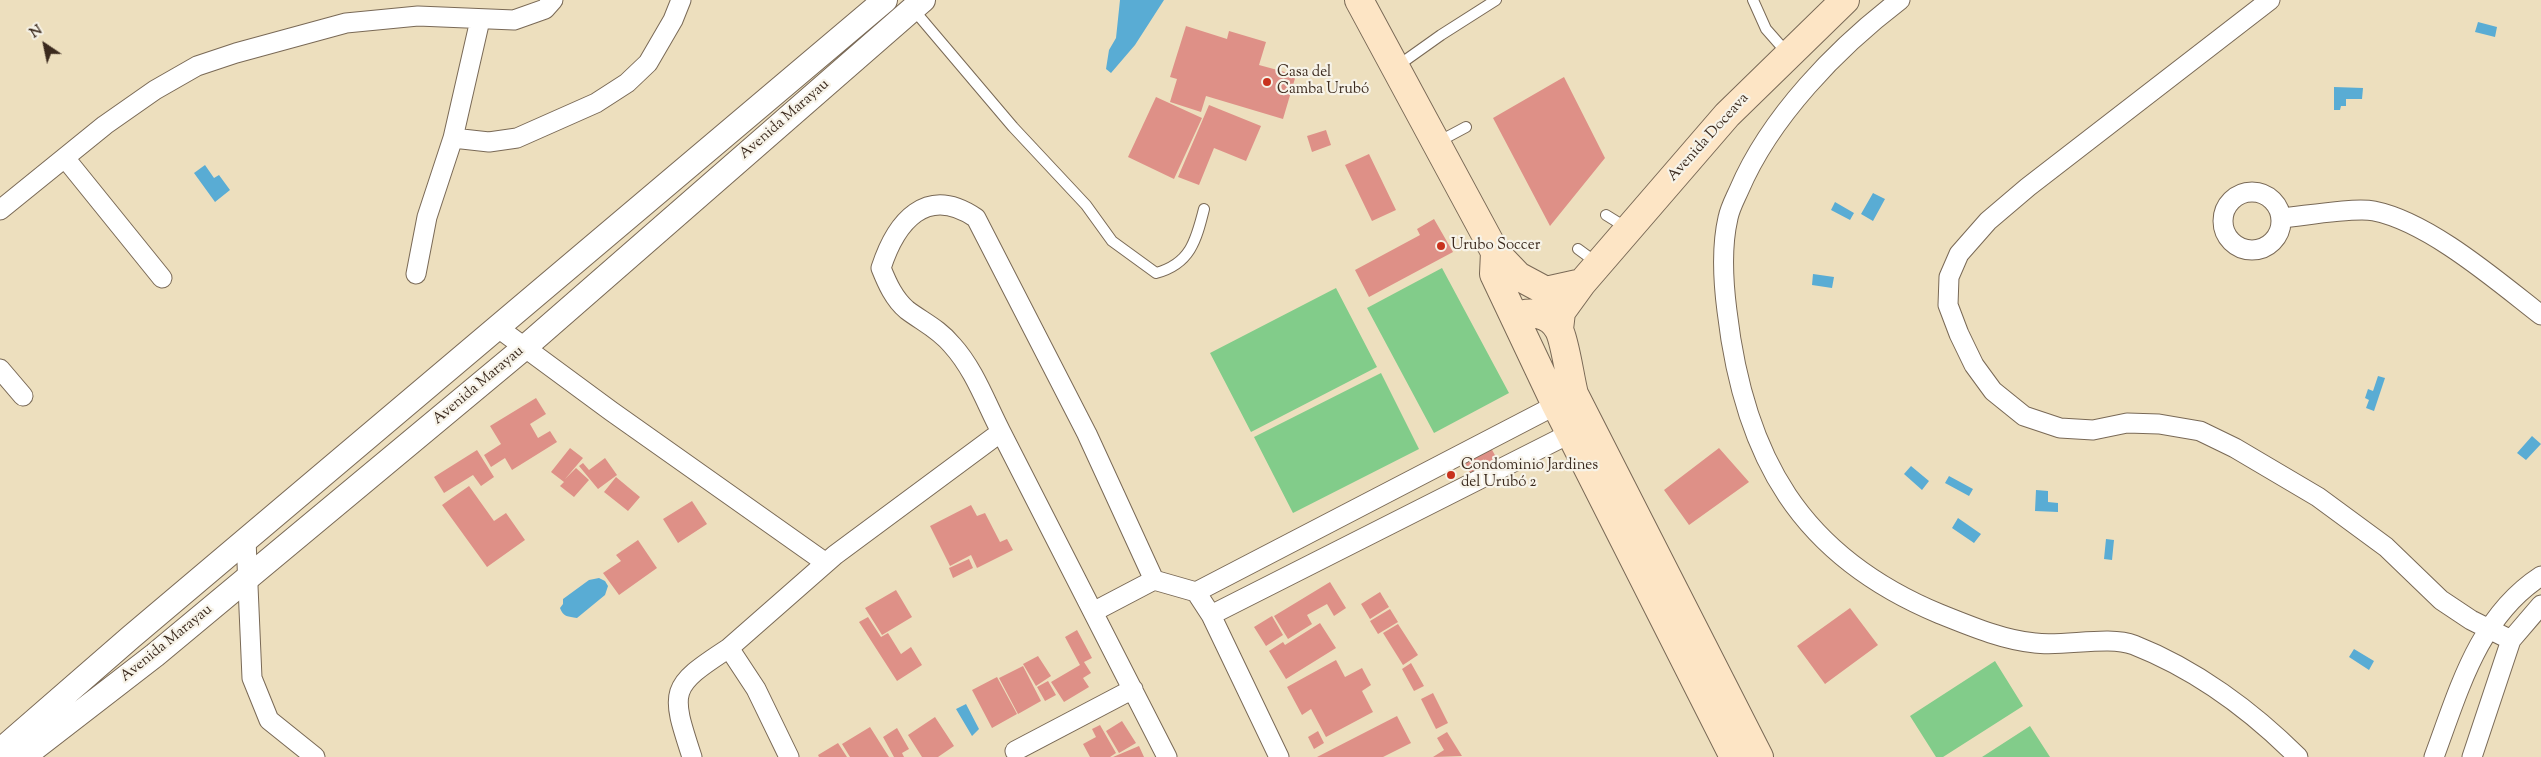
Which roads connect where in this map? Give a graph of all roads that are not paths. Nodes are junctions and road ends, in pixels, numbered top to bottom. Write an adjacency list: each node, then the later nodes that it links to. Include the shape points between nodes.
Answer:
1 (553, 0): 11 (street, via 545,9 514,20)
2 (681, 0): 15 (street, via 648,63 596,103 517,138 489,142)
3 (885, 0): 27 (street, Avenida Marayau)
4 (1359, 0): 13 (main road)
5 (1496, 0): 13 (lane)
6 (1753, 0): 12 (lane, via 1766,29)
7 (1845, 0): 12 (main road, Avenida Doceava)
8 (1900, 0): 58 (street, via 1836,55 1781,117 1751,162 1728,216 1722,276 1731,345 1746,409 1776,480 1793,507 1820,538 1859,571 1903,598 1990,632 2035,644 2117,641 2132,644 2183,669 2252,714)
9 (2270, 0): 44 (street, via 2028,186 1988,221 1959,254 1949,277 1948,305 1974,365 1993,391 2024,416 2060,428 2093,430 2128,423 2200,431 2236,448 2318,497 2386,547 2441,600)
10 (918, 4): 19 (lane, via 1013,127 1086,205 1112,241 1141,264 1156,273 1172,269 1187,256); 29 (street, Avenida Marayau)
11 (480, 20): 15 (street); 17 (street, via 418,16 346,23 236,53 197,66 155,90)
12 (1788, 54): 22 (main road, Avenida Doceava, via 1618,223)
13 (1396, 68): 16 (main road)
14 (1466, 127): 16 (lane)
15 (453, 138): 23 (street, via 427,217)
16 (1436, 143): 21 (main road)
17 (65, 158): 18 (street); 24 (street)
18 (0, 210)
19 (1204, 210)
20 (2282, 218): 25 (street, via 2372,210 2400,218 2434,236)
21 (1495, 252): 22 (main road, via 1518,276 1546,291); 26 (main road, via 1494,274)
22 (1586, 265): 28 (main road, Avenida Doceava, via 1562,312)
23 (416, 274)
24 (162, 278)
25 (2541, 315)
26 (1515, 316): 28 (main road, via 1533,312 1544,316); 32 (main road)
27 (497, 327): 29 (street); 35 (street, Avenida Marayau)
28 (1559, 329): 57 (main road, via 1574,394)
29 (524, 348): 36 (street); 37 (street, Avenida Marayau)
30 (0, 369): 31 (street)
31 (23, 396)
32 (1556, 404): 34 (main road); 40 (street)
33 (1001, 432): 36 (street); 39 (street, via 966,363 953,345 934,326 906,309 890,290 881,268 898,228 921,208 940,204 962,208 976,218 1087,434); 42 (street)
34 (1570, 432): 43 (street); 56 (main road)
35 (246, 540): 37 (street); 48 (street, Avenida Marayau)
36 (826, 563): 46 (street)
37 (247, 578): 50 (street, Avenida Marayau, via 155,655); 51 (street, via 252,678 269,720)
38 (2541, 578): 44 (street, via 2510,600)
39 (1154, 580): 40 (street); 42 (street)
40 (1196, 592): 43 (street)
41 (2541, 605): 45 (street)
42 (1093, 612): 47 (street)
43 (1210, 615): 55 (street)
44 (2488, 628): 45 (street); 59 (street, via 2472,657)
45 (2511, 640): 60 (street)
46 (728, 648): 52 (street, via 683,682 677,700 678,714); 53 (street, via 756,689)
47 (1134, 689): 49 (street); 54 (street)
48 (0, 751)
49 (1015, 751)
50 (23, 757)
51 (315, 757)
52 (692, 757)
53 (789, 757)
54 (1167, 757)
55 (1279, 757)
56 (1734, 757)
57 (1759, 757)
58 (2298, 757)
59 (2434, 757)
60 (2472, 757)

